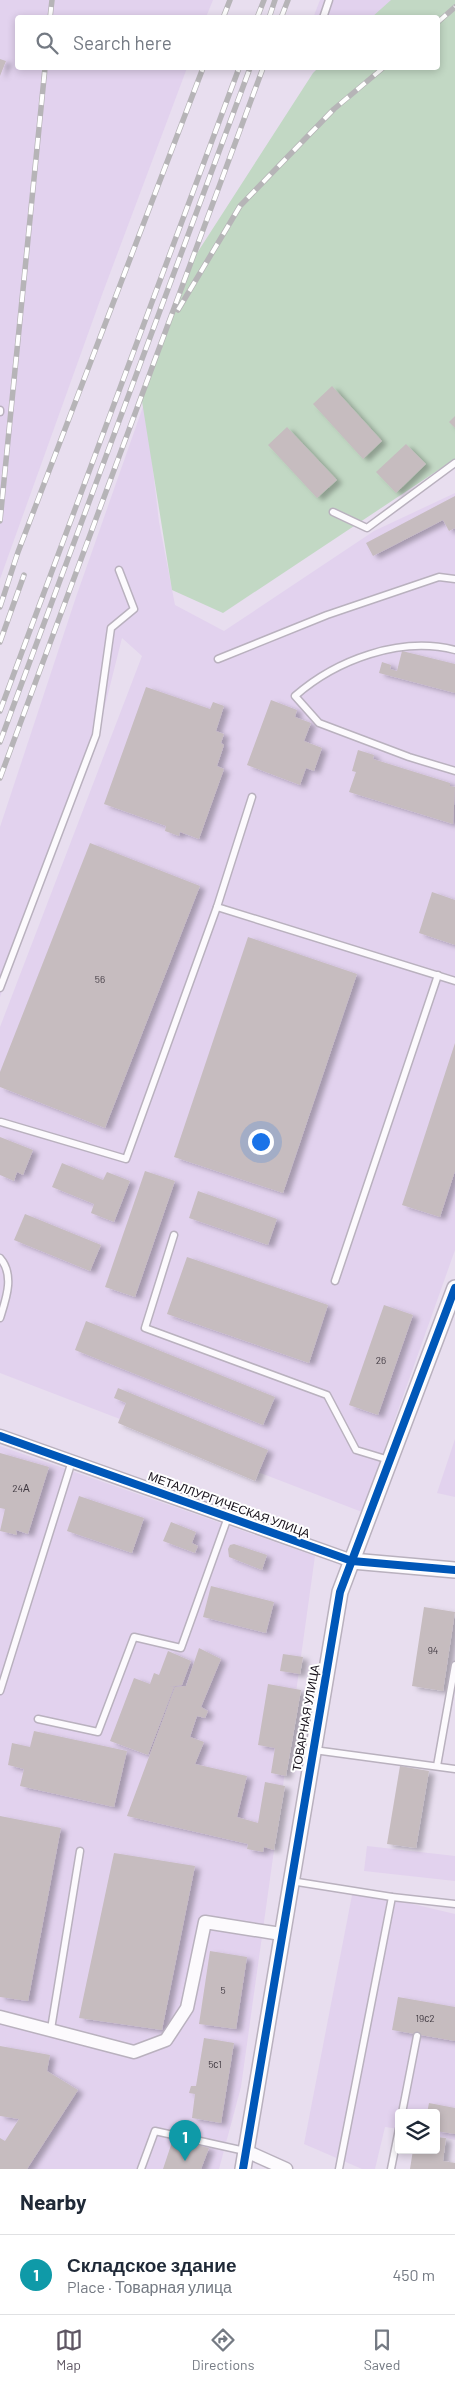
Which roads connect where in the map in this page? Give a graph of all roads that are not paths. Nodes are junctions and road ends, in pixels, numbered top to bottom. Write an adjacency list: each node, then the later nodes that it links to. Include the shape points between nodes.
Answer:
1 (329, 0): 2 (lane)
2 (324, 15)
3 (455, 463): 4 (lane, via 367,528)
4 (333, 512)
5 (119, 570): 14 (lane, via 134,609 111,628 96,735)
6 (455, 579): 8 (lane, via 439,577 327,615)
7 (455, 650): 9 (lane, via 420,645 388,650 350,662 311,682 294,696 319,723)
8 (218, 659)
9 (455, 771)
10 (252, 797): 11 (lane)
11 (217, 907): 12 (lane); 15 (lane, via 126,1160)
12 (438, 976): 13 (lane); 18 (lane)
13 (455, 981)
14 (0, 988)
15 (1, 1122)
16 (174, 1235): 22 (lane, via 145,1328 327,1394 356,1450)
17 (0, 1258): 20 (lane, via 6,1264 9,1291)
18 (335, 1281)
19 (455, 1288): 22 (street, ТОВАРНАЯ УЛИЦА)
20 (0, 1318)
21 (0, 1436): 23 (street, МЕТАЛЛУРГИЧЕСКАЯ УЛИЦА)
22 (390, 1460): 25 (street, ТОВАРНАЯ УЛИЦА)
23 (72, 1462): 24 (street, МЕТАЛЛУРГИЧЕСКАЯ УЛИЦА); 28 (lane)
24 (228, 1517): 25 (street, МЕТАЛЛУРГИЧЕСКАЯ УЛИЦА); 29 (lane, via 182,1648 134,1637 98,1732)
25 (352, 1561): 26 (street, МЕТАЛЛУРГИЧЕСКАЯ УЛИЦА); 30 (street, ТОВАРНАЯ УЛИЦА, via 340,1592)
26 (455, 1570)
27 (455, 1665): 31 (lane)
28 (0, 1691)
29 (38, 1719)
30 (312, 1749): 31 (lane); 34 (street, ТОВАРНАЯ УЛИЦА)
31 (437, 1766): 32 (lane)
32 (455, 1769)
33 (80, 1851): 39 (lane)
34 (290, 1881): 35 (lane); 37 (street, ТОВАРНАЯ УЛИЦА)
35 (392, 1897): 36 (lane); 47 (lane)
36 (455, 1904)
37 (281, 1934): 39 (street, via 204,1922 187,2008 166,2040 134,2052); 43 (street, ТОВАРНАЯ УЛИЦА)
38 (0, 2017): 39 (street)
39 (51, 2029)
40 (417, 2036): 41 (lane)
41 (403, 2109)
42 (395, 2149): 48 (lane)
43 (246, 2151): 44 (lane, via 156,2131); 45 (street, ТОВАРНАЯ УЛИЦА); 46 (street)
44 (141, 2169)
45 (242, 2169)
46 (286, 2169)
47 (339, 2169)
48 (391, 2169)

